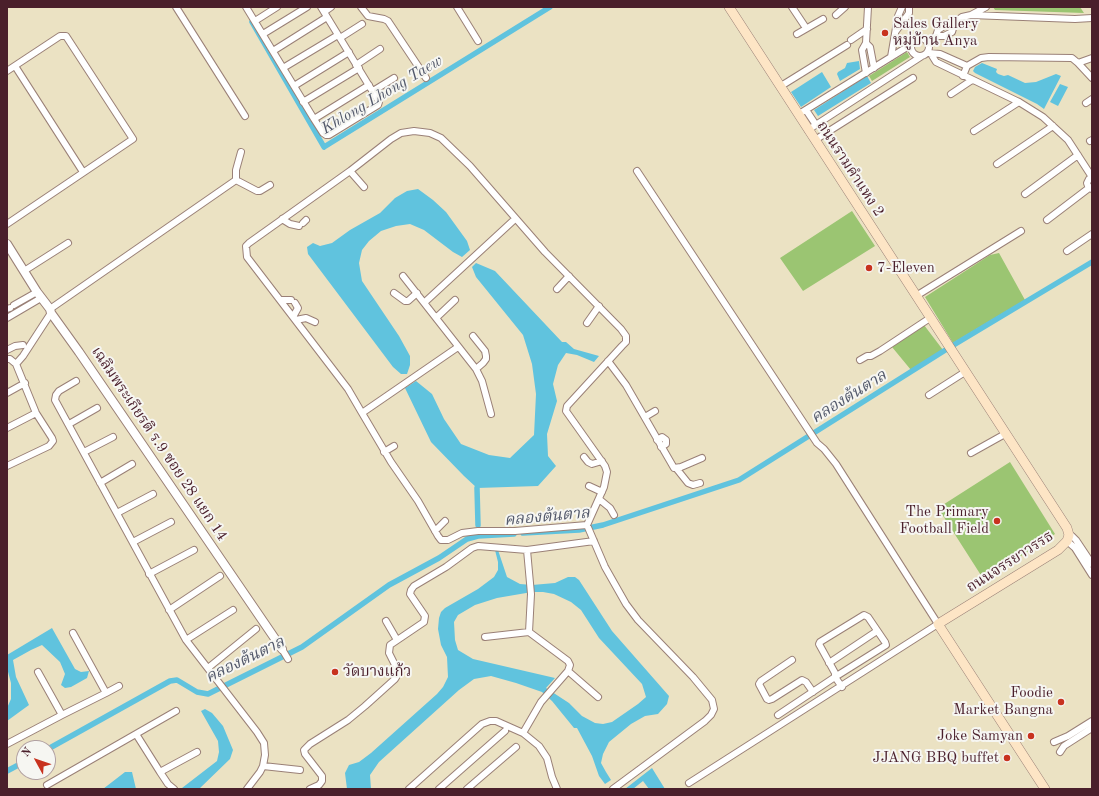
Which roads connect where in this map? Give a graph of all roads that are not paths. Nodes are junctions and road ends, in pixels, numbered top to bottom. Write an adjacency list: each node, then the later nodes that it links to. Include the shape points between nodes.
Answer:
1 (176, 7): 62 (street)
2 (246, 7): 20 (street)
3 (277, 7): 20 (street)
4 (307, 7): 25 (street)
5 (331, 7): 15 (street)
6 (361, 7): 48 (street, via 368,16 388,21)
7 (457, 7): 28 (street)
8 (729, 7): 54 (main road, ถนนรามคำแหง 2)
9 (792, 7): 22 (street)
10 (845, 7): 16 (street)
11 (868, 7): 23 (street)
12 (902, 7): 24 (street)
13 (909, 7): 24 (street, via 907,17)
14 (986, 7): 17 (street)
15 (324, 12): 27 (street); 33 (street)
16 (836, 15)
17 (971, 15): 18 (street); 30 (street, via 954,22 952,32 936,36)
18 (1092, 18)
19 (823, 19): 22 (street)
20 (255, 21): 25 (street)
21 (362, 24): 27 (street)
22 (806, 28): 26 (street)
23 (867, 29): 29 (street); 54 (street)
24 (895, 32): 36 (street)
25 (263, 34): 33 (street)
26 (796, 34)
27 (339, 37): 34 (street); 42 (street)
28 (478, 41)
29 (866, 42): 43 (street, via 870,47); 45 (street, via 862,50)
30 (927, 42): 31 (street, via 917,39); 35 (street)
31 (912, 44): 35 (street, via 914,53); 36 (street)
32 (380, 49): 41 (street)
33 (273, 51): 42 (street)
34 (349, 52): 41 (street); 53 (street)
35 (927, 54): 40 (street, via 940,54); 46 (street, via 936,62); 65 (street)
36 (891, 57): 43 (street)
37 (1092, 58): 38 (street)
38 (1078, 63): 40 (street, via 1072,58 989,57 981,58); 50 (street)
39 (15, 66): 44 (street); 72 (street); 72 (street, via 60,36 66,36 133,139)
40 (967, 66): 46 (street)
41 (358, 67): 52 (street); 58 (street)
42 (283, 68): 53 (street)
43 (874, 68): 45 (street)
44 (7, 72)
45 (866, 73): 61 (street)
46 (963, 76): 51 (street)
47 (394, 78): 55 (street)
48 (426, 78)
49 (913, 78): 67 (street)
50 (1092, 78)
51 (972, 80): 56 (street); 59 (street)
52 (369, 85): 55 (street); 63 (street)
53 (294, 86): 58 (street)
54 (781, 86): 61 (main road, ถนนรามคำแหง 2)
55 (373, 91): 63 (street, via 378,99 378,105 329,135 322,133)
56 (951, 94)
57 (1092, 99): 60 (street)
58 (303, 102): 63 (street)
59 (1019, 102): 64 (street); 66 (street)
60 (1086, 103)
61 (802, 112): 65 (main road, ถนนรามคำแหง 2)
62 (245, 116)
63 (314, 119)
64 (1054, 126): 69 (street); 70 (street)
65 (812, 127): 67 (main road, ถนนรามคำแหง 2)
66 (974, 131)
67 (815, 140): 97 (main road, ถนนรามคำแหง 2)
68 (241, 152): 75 (street)
69 (1078, 155): 74 (street); 79 (street)
70 (997, 164)
71 (350, 171): 77 (street); 80 (street, via 402,133 430,133 441,138 455,150); 81 (street)
72 (83, 172): 84 (street)
73 (637, 172): 169 (street, via 817,443 836,464)
74 (1092, 177): 78 (street, via 1087,183)
75 (236, 180): 76 (street, via 257,191); 103 (street)
76 (270, 185)
77 (364, 187)
78 (1091, 188): 82 (street)
79 (1025, 194)
80 (515, 218): 92 (street); 100 (street)
81 (282, 219): 83 (street, via 290,224); 98 (street, via 246,246 247,257)
82 (1047, 220)
83 (303, 223)
84 (7, 224)
85 (1021, 231): 97 (street)
86 (1092, 234): 89 (street)
87 (68, 243): 90 (street)
88 (7, 244): 90 (street, เฉลิมพระเกียรติ ร.9 ซอย 28 แยก 14)
89 (1067, 251)
90 (24, 271): 96 (street, เฉลิมพระเกียรติ ร.9 ซอย 28 แยก 14)
91 (403, 276): 95 (street)
92 (569, 276): 93 (street); 101 (street)
93 (557, 289)
94 (394, 292): 95 (street, via 405,301)
95 (417, 292): 100 (street)
96 (39, 295): 102 (street); 103 (street, เฉลิมพระเกียรติ ร.9 ซอย 28 แยก 14); 104 (street)
97 (916, 296): 107 (main road, ถนนรามคำแหง 2)
98 (280, 300): 105 (street); 105 (street, via 293,301 298,308)
99 (455, 300): 106 (street)
100 (425, 302): 106 (street)
101 (599, 306): 109 (street); 117 (street, via 626,336 626,342)
102 (10, 307)
103 (51, 311): 118 (street); 177 (street, เฉลิมพระเกียรติ ร.9 ซอย 28 แยก 14)
104 (7, 318)
105 (294, 318): 108 (street, via 306,318); 127 (street)
106 (436, 318): 112 (street)
107 (930, 318): 113 (main road, ถนนรามคำแหง 2); 116 (street, via 880,352)
108 (315, 322)
109 (587, 323)
110 (473, 336): 119 (street, via 486,356 483,363)
111 (23, 345): 114 (street)
112 (458, 347): 119 (street); 127 (street)
113 (950, 348): 120 (main road, ถนนจรรยาวรรธ)
114 (7, 350)
115 (7, 359): 118 (street, via 10,358)
116 (860, 360)
117 (608, 361): 130 (street, via 626,385); 141 (street, via 570,402 566,411)
118 (16, 364): 122 (street)
119 (476, 368): 129 (street)
120 (965, 372): 124 (street); 133 (main road, ถนนจรรยาวรรธ)
121 (76, 381): 131 (street, via 59,391 55,400)
122 (25, 384): 123 (street); 128 (street)
123 (7, 393)
124 (929, 395)
125 (97, 408): 131 (street)
126 (655, 411): 130 (street)
127 (362, 412): 137 (street)
128 (36, 413): 132 (street); 143 (street, via 53,441 49,446)
129 (491, 414)
130 (644, 417): 144 (street, via 673,467)
131 (68, 424): 136 (street)
132 (7, 428)
133 (1004, 434): 138 (street); 157 (main road, ถนนจรรยาวรรธ, via 1067,528)
134 (113, 437): 136 (street)
135 (394, 446): 137 (street)
136 (84, 452): 145 (street)
137 (384, 452): 156 (street)
138 (971, 453)
139 (584, 457): 141 (street, via 592,464)
140 (702, 458): 144 (street)
141 (602, 461): 148 (street, via 607,479)
142 (132, 464): 145 (street)
143 (7, 466)
144 (676, 468): 146 (street, via 688,483)
145 (100, 483): 151 (street)
146 (700, 483)
147 (589, 486): 148 (street)
148 (602, 492): 150 (street)
149 (154, 494): 151 (street)
150 (599, 499): 152 (street); 155 (street)
151 (117, 513): 159 (street)
152 (614, 515)
153 (444, 521): 156 (street)
154 (171, 522): 159 (street)
155 (588, 527): 156 (street, via 515,531 478,530 462,533 444,541); 158 (street)
156 (435, 531)
157 (1068, 538): 162 (street, via 1072,536 1076,540); 164 (street); 169 (main road, ถนนจรรยาวรรธ, via 1058,550)
158 (593, 539): 161 (street); 216 (street, via 626,604 693,677 712,700 714,709 705,722)
159 (133, 542): 163 (street)
160 (194, 550): 163 (street)
161 (527, 550): 172 (street, via 531,594); 176 (street, via 478,546 414,586 410,594 425,616 424,622)
162 (1092, 564)
163 (149, 574): 166 (street)
164 (1092, 575)
165 (220, 576): 166 (street)
166 (169, 610): 175 (street)
167 (233, 610): 175 (street)
168 (386, 621): 176 (street)
169 (938, 624): 185 (street); 217 (main road)
170 (256, 629): 181 (street)
171 (877, 631): 180 (street); 180 (street, via 868,616 864,615 820,642 819,646); 184 (street, via 886,645)
172 (529, 632): 174 (street); 182 (street, via 568,661)
173 (73, 633): 188 (street)
174 (485, 637)
175 (186, 640): 181 (street)
176 (397, 640): 211 (street, via 389,649 397,669 398,674 395,678 348,720 304,750 322,776 319,785)
177 (282, 649): 178 (street, เฉลิมพระเกียรติ ร.9 ซอย 28 แยก 14)
178 (288, 659)
179 (792, 660): 187 (street, via 759,684 767,699 772,699 802,680)
180 (829, 663): 184 (street)
181 (208, 668): 203 (street, via 264,743)
182 (568, 671): 189 (street); 196 (street, via 540,702)
183 (38, 672): 191 (street)
184 (836, 675): 185 (street); 187 (street)
185 (844, 685): 206 (street)
186 (119, 686): 188 (street)
187 (813, 692): 192 (street)
188 (106, 693): 191 (street)
189 (598, 697)
190 (176, 711): 197 (street)
191 (62, 715): 199 (street)
192 (778, 715)
193 (1092, 721): 198 (street)
194 (1092, 728): 202 (street)
195 (505, 731): 213 (street)
196 (523, 733): 208 (street, via 544,751); 212 (street, via 496,721 482,724)
197 (136, 734): 205 (street); 207 (street)
198 (1054, 742)
199 (7, 744)
200 (516, 747): 214 (street)
201 (197, 752): 205 (street)
202 (1060, 752)
203 (263, 766): 204 (street); 210 (street)
204 (300, 770)
205 (160, 772): 209 (street)
206 (689, 783)
207 (47, 785)
208 (556, 787): 215 (street)
209 (174, 789)
210 (247, 789)
211 (310, 789)
212 (409, 789)
213 (439, 789)
214 (467, 789)
215 (548, 789)
216 (613, 789)
217 (1045, 789)

